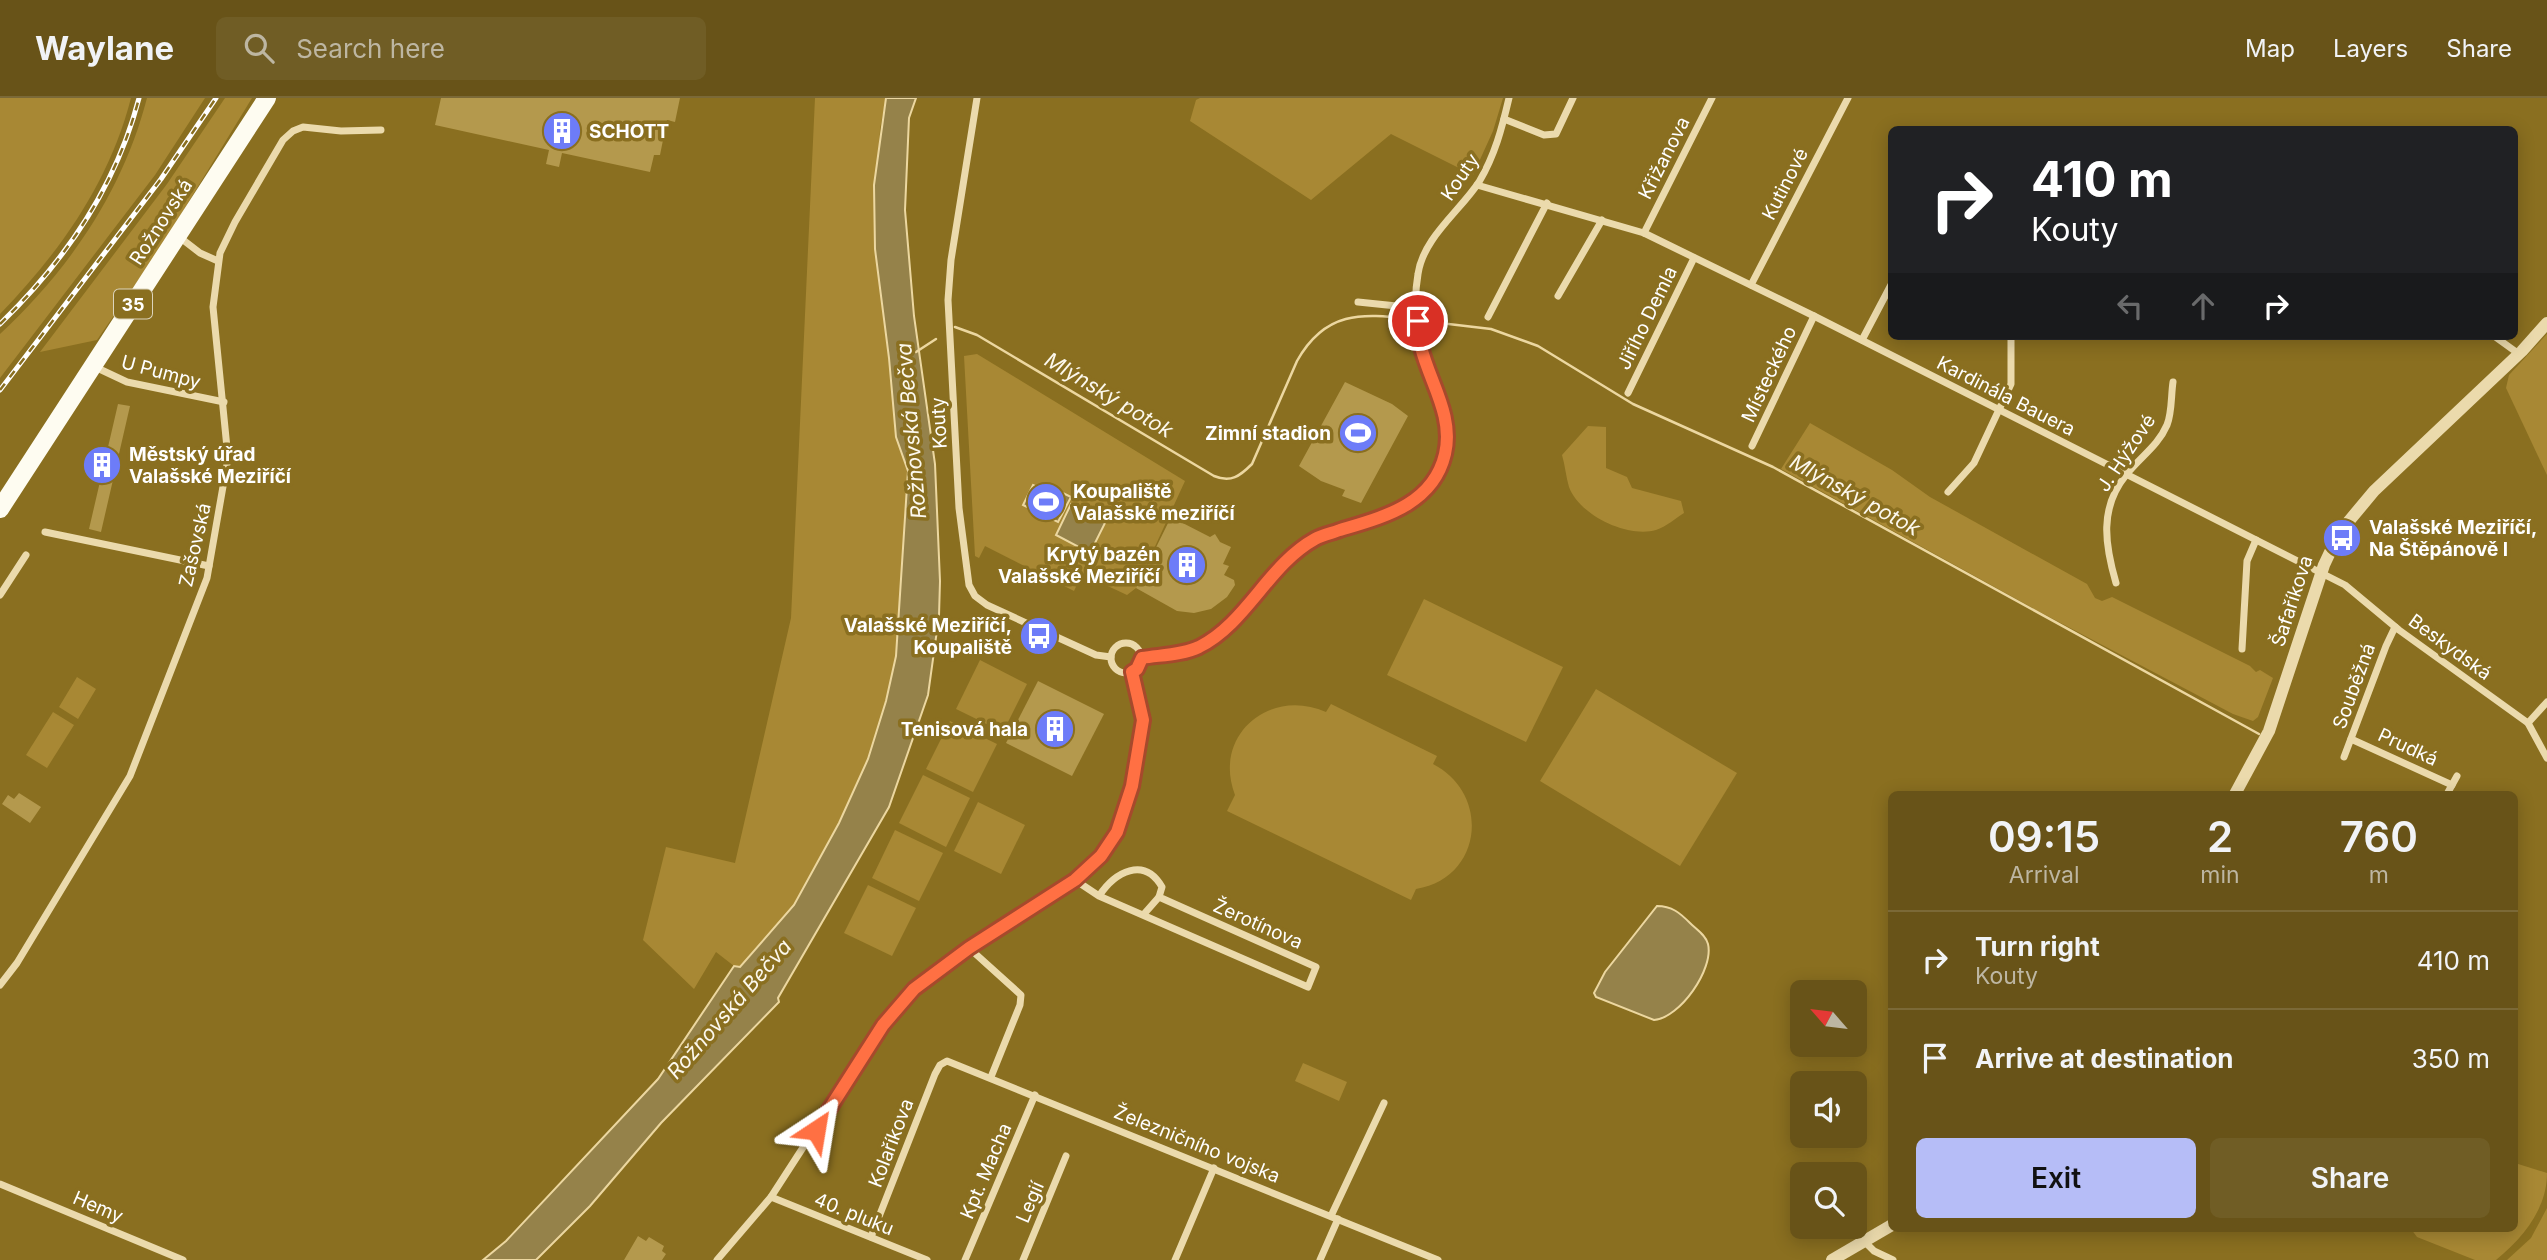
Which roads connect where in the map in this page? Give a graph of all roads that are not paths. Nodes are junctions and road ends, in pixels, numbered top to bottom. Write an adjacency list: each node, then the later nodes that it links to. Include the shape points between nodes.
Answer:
1 (267, 98): 13 (main road, Rožnovská / 35)
2 (977, 98): 46 (street, Kouty, via 951,260 948,310 959,508 969,585 987,605 1096,655)
3 (1509, 98): 7 (street, Kouty)
4 (1573, 98): 7 (street, via 1556,134 1550,136)
5 (1712, 98): 12 (street, Křižanova)
6 (1848, 98): 16 (street, Kutinové)
7 (1504, 119): 9 (street, Kouty, via 1491,162)
8 (381, 130): 15 (street, Zašovská, via 303,127 289,134 234,222)
9 (1477, 185): 10 (street, Kardinála Bauera); 20 (street, Kouty, via 1423,259)
10 (1547, 203): 11 (street, Kardinála Bauera); 22 (street)
11 (1602, 220): 12 (street, Kardinála Bauera); 18 (street)
12 (1644, 233): 14 (street, Kardinála Bauera)
13 (178, 235): 15 (street); 28 (main road, Rožnovská / 35)
14 (1694, 257): 16 (street, Kardinála Bauera); 30 (street, Jiřího Demla)
15 (218, 261): 31 (street, Zašovská, via 213,307)
16 (1751, 285): 21 (street, Kardinála Bauera)
17 (1888, 291): 24 (street)
18 (1558, 296)
19 (1358, 302): 20 (street)
20 (1416, 308): 47 (street, Kouty, via 1420,345 1446,418 1448,437 1437,475 1424,492 1388,515 1315,538 1288,559 1224,628 1197,647)
21 (1814, 316): 24 (street, Kardinála Bauera); 33 (street, Místeckého)
22 (1489, 317)
23 (2545, 325): 27 (street, Šafaříkova)
24 (1862, 340): 32 (street, Kardinála Bauera)
25 (2011, 340): 32 (street, via 2011,384)
26 (2500, 340): 27 (street)
27 (2519, 354): 41 (street, Šafaříkova, via 2354,512)
28 (93, 366): 31 (street, U Pumpy, via 127,382); 36 (main road, Rožnovská / 35)
29 (2173, 382): 34 (street, J. Hýžové, via 2168,423 2152,450)
30 (1628, 393)
31 (223, 402): 40 (street, Zašovská, via 228,457)
32 (1999, 410): 34 (street, Kardinála Bauera); 35 (street, via 1974,463)
33 (1752, 446)
34 (2126, 474): 38 (street, Kardinála Bauera); 42 (street, J. Hýžové, via 2105,524)
35 (1948, 492)
36 (0, 509)
37 (45, 532): 40 (street)
38 (2256, 540): 41 (street, Kardinála Bauera); 45 (street, via 2247,561)
39 (26, 555): 43 (street)
40 (209, 566): 63 (street, Zašovská, via 130,776)
41 (2321, 573): 44 (street, Beskydská, via 2353,590); 56 (street, Šafaříkova, via 2269,731)
42 (2116, 583)
43 (0, 595)
44 (2395, 627): 50 (street, Beskydská); 51 (street, Souběžná)
45 (2242, 649)
46 (1111, 657): 47 (street, via 1116,646 1127,642 1138,647); 48 (street, Kouty, via 1115,668)
47 (1142, 658): 48 (street)
48 (1132, 672): 58 (street, via 1143,720 1132,786 1117,832 1101,856)
49 (2547, 702): 50 (street)
50 (2528, 723): 53 (street, Beskydská)
51 (2351, 738): 52 (street, Souběžná); 55 (street, Prudká)
52 (2344, 757)
53 (2547, 758)
54 (2456, 776): 55 (street)
55 (2452, 785): 57 (street)
56 (2237, 791)
57 (2449, 791)
58 (1075, 880): 59 (street, Žerotínova); 62 (street)
59 (1099, 896): 60 (street, via 1121,874 1141,869 1156,875 1162,887); 61 (street, Žerotínova)
60 (1159, 897): 61 (street); 61 (street, Žerotínova, via 1316,967 1308,987)
61 (1144, 914)
62 (969, 948): 65 (street, via 1021,995); 71 (street, via 914,989 883,1025)
63 (0, 985)
64 (943, 1062): 65 (street, Železničního vojska, via 956,1062); 74 (street, Kolaříkova)
65 (992, 1077): 66 (street, Železničního vojska)
66 (1035, 1095): 69 (street, Železničního vojska); 79 (street, Kpt. Macha)
67 (1384, 1103): 72 (street)
68 (1066, 1156): 80 (street, Legií)
69 (1214, 1168): 72 (street, Železničního vojska); 81 (street)
70 (0, 1184): 76 (street, Hemy)
71 (771, 1196): 74 (street, 40. pluku); 77 (street)
72 (1335, 1218): 82 (street); 83 (street, Železničního vojska)
73 (1888, 1227): 75 (street)
74 (871, 1237): 78 (street, 40. pluku)
75 (1864, 1241): 84 (street); 85 (street)
76 (183, 1260)
77 (717, 1260)
78 (927, 1260)
79 (965, 1260)
80 (1023, 1260)
81 (1175, 1260)
82 (1320, 1260)
83 (1438, 1260)
84 (1832, 1260)
85 (1893, 1260)

